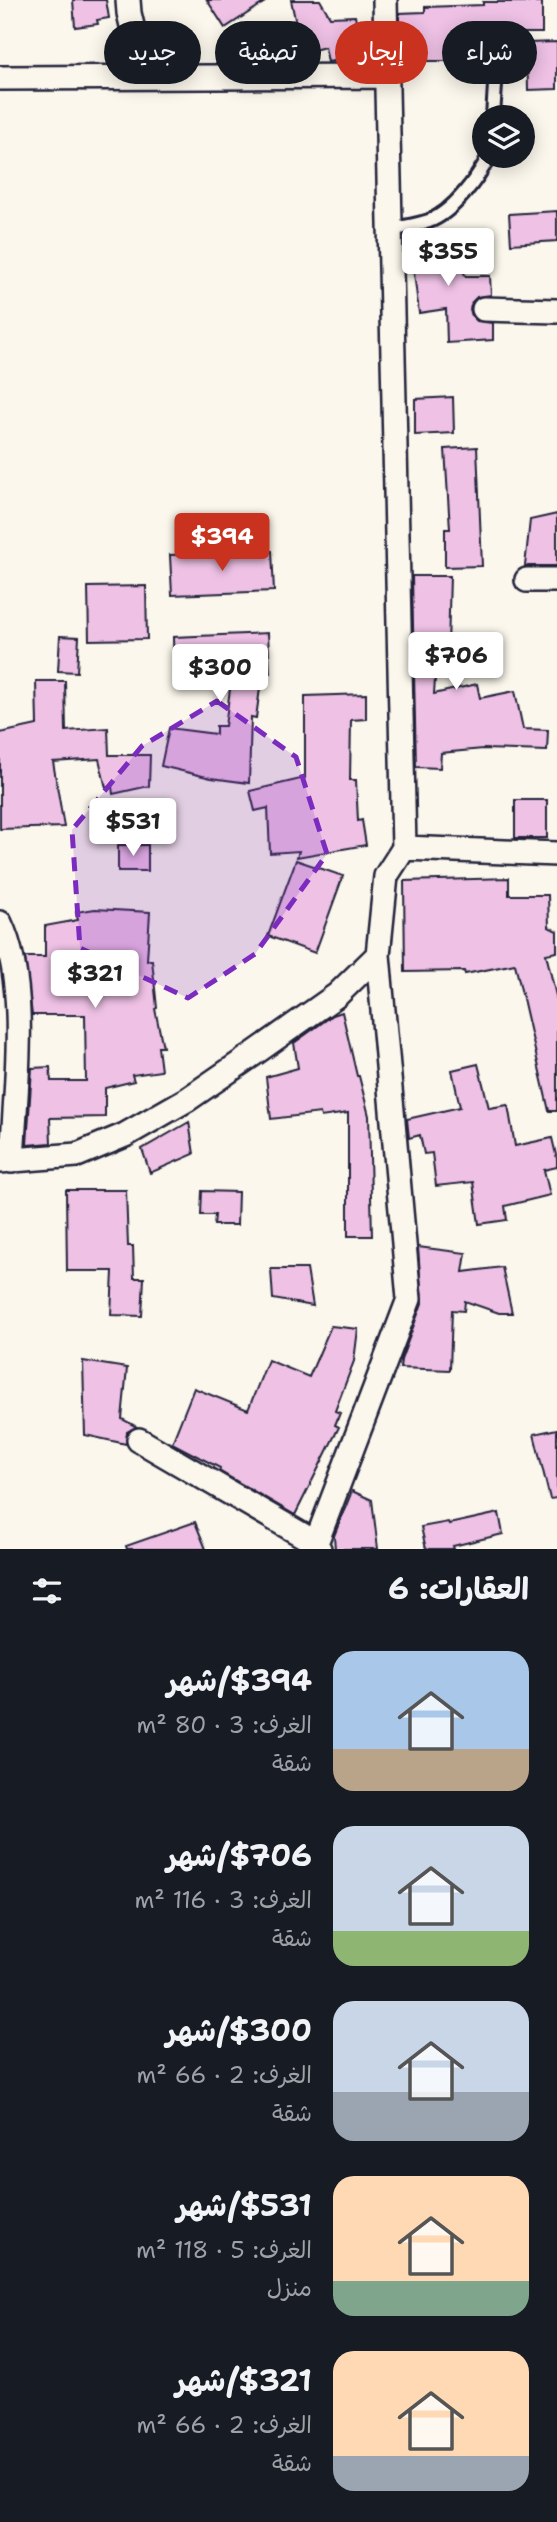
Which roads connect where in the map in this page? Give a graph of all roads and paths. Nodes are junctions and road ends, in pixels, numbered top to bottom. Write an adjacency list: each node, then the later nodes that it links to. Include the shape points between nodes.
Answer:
1 (128, 0): 3 (street)
2 (385, 0): 4 (street)
3 (131, 21)
4 (386, 21)
5 (335, 76): 7 (street)
6 (104, 77): 8 (street)
7 (201, 77)
8 (0, 78)
9 (387, 84): 13 (street)
10 (495, 85): 11 (lane)
11 (494, 105)
12 (481, 168): 13 (lane, via 454,203 431,220)
13 (391, 230): 18 (street)
14 (484, 309): 15 (street)
15 (557, 311)
16 (527, 580): 17 (street)
17 (557, 580)
18 (404, 848): 19 (street); 21 (street, via 386,876)
19 (557, 854)
20 (0, 923): 22 (street, via 19,1000)
21 (378, 955): 22 (street, via 326,1003 188,1099 125,1135 77,1155); 24 (street, via 409,1299)
22 (6, 1161)
23 (139, 1440): 24 (street)
24 (317, 1546)

